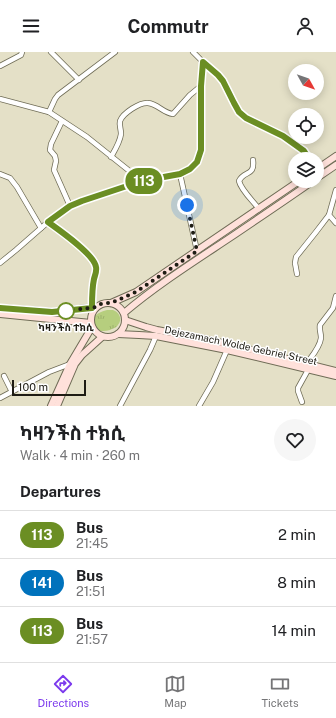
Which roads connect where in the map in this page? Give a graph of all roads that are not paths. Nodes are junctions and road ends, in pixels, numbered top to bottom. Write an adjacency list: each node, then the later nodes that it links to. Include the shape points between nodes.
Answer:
1 (22, 52): 6 (street)
2 (51, 52): 7 (street)
3 (115, 52): 7 (street)
4 (193, 52): 5 (street)
5 (203, 62): 8 (street); 12 (street, via 223,81 239,112 283,136)
6 (0, 66)
7 (79, 80): 10 (street, via 58,95)
8 (201, 86): 14 (street, via 173,114 145,102 126,114 120,124 120,140); 19 (street, via 201,150 197,162)
9 (0, 99): 10 (street)
10 (49, 112): 11 (street)
11 (62, 120): 14 (street, via 87,136); 26 (street, via 50,150 56,161 54,170)
12 (305, 152)
13 (336, 156): 16 (main road)
14 (111, 157): 21 (street)
15 (252, 160): 27 (street, via 250,172 240,178 239,184)
16 (324, 164)
17 (335, 168): 20 (main road)
18 (0, 174): 31 (street, via 10,178 17,187)
19 (180, 174): 21 (street); 32 (street)
20 (324, 174)
21 (142, 181): 26 (street)
22 (289, 188): 27 (main road)
23 (302, 188): 24 (main road)
24 (299, 190): 40 (main road, via 144,297)
25 (336, 190): 28 (street)
26 (70, 206): 29 (street)
27 (259, 209): 32 (main road)
28 (329, 215): 30 (street); 34 (street, via 296,257)
29 (48, 222): 31 (street); 37 (street, via 76,243 94,261)
30 (336, 223)
31 (41, 228): 33 (street)
32 (197, 251): 36 (main road, via 136,292)
33 (0, 263)
34 (296, 274)
35 (336, 296): 47 (street, via 334,308 320,325 321,339)
36 (111, 303): 37 (main road); 40 (main road, via 119,307)
37 (94, 307): 38 (main road, via 52,312); 41 (main road)
38 (0, 308)
39 (0, 314): 41 (main road)
40 (125, 317): 42 (main road, via 122,330); 47 (main road, Dejezamach Wolde Gebriel Street, via 146,328 228,344)
41 (91, 325): 43 (main road, via 94,331); 46 (main road)
42 (118, 334): 43 (main road, via 107,338); 44 (main road, Dejezamach Wolde Gebriel Street)
43 (102, 336): 55 (main road, via 75,364)
44 (156, 336): 45 (main road, Dejezamach Wolde Gebriel Street); 56 (street)
45 (227, 350): 47 (main road, Dejezamach Wolde Gebriel Street); 57 (street)
46 (70, 364): 51 (street); 54 (main road)
47 (308, 367): 48 (main road, Dejezamach Wolde Gebriel Street); 50 (main road, Dejezamach Wolde Gebriel Street); 53 (street, via 298,388)
48 (336, 371)
49 (4, 376): 51 (street)
50 (336, 376)
51 (12, 392): 52 (street)
52 (0, 398)
53 (302, 402)
54 (51, 406)
55 (57, 406)
56 (120, 406)
57 (199, 406)

